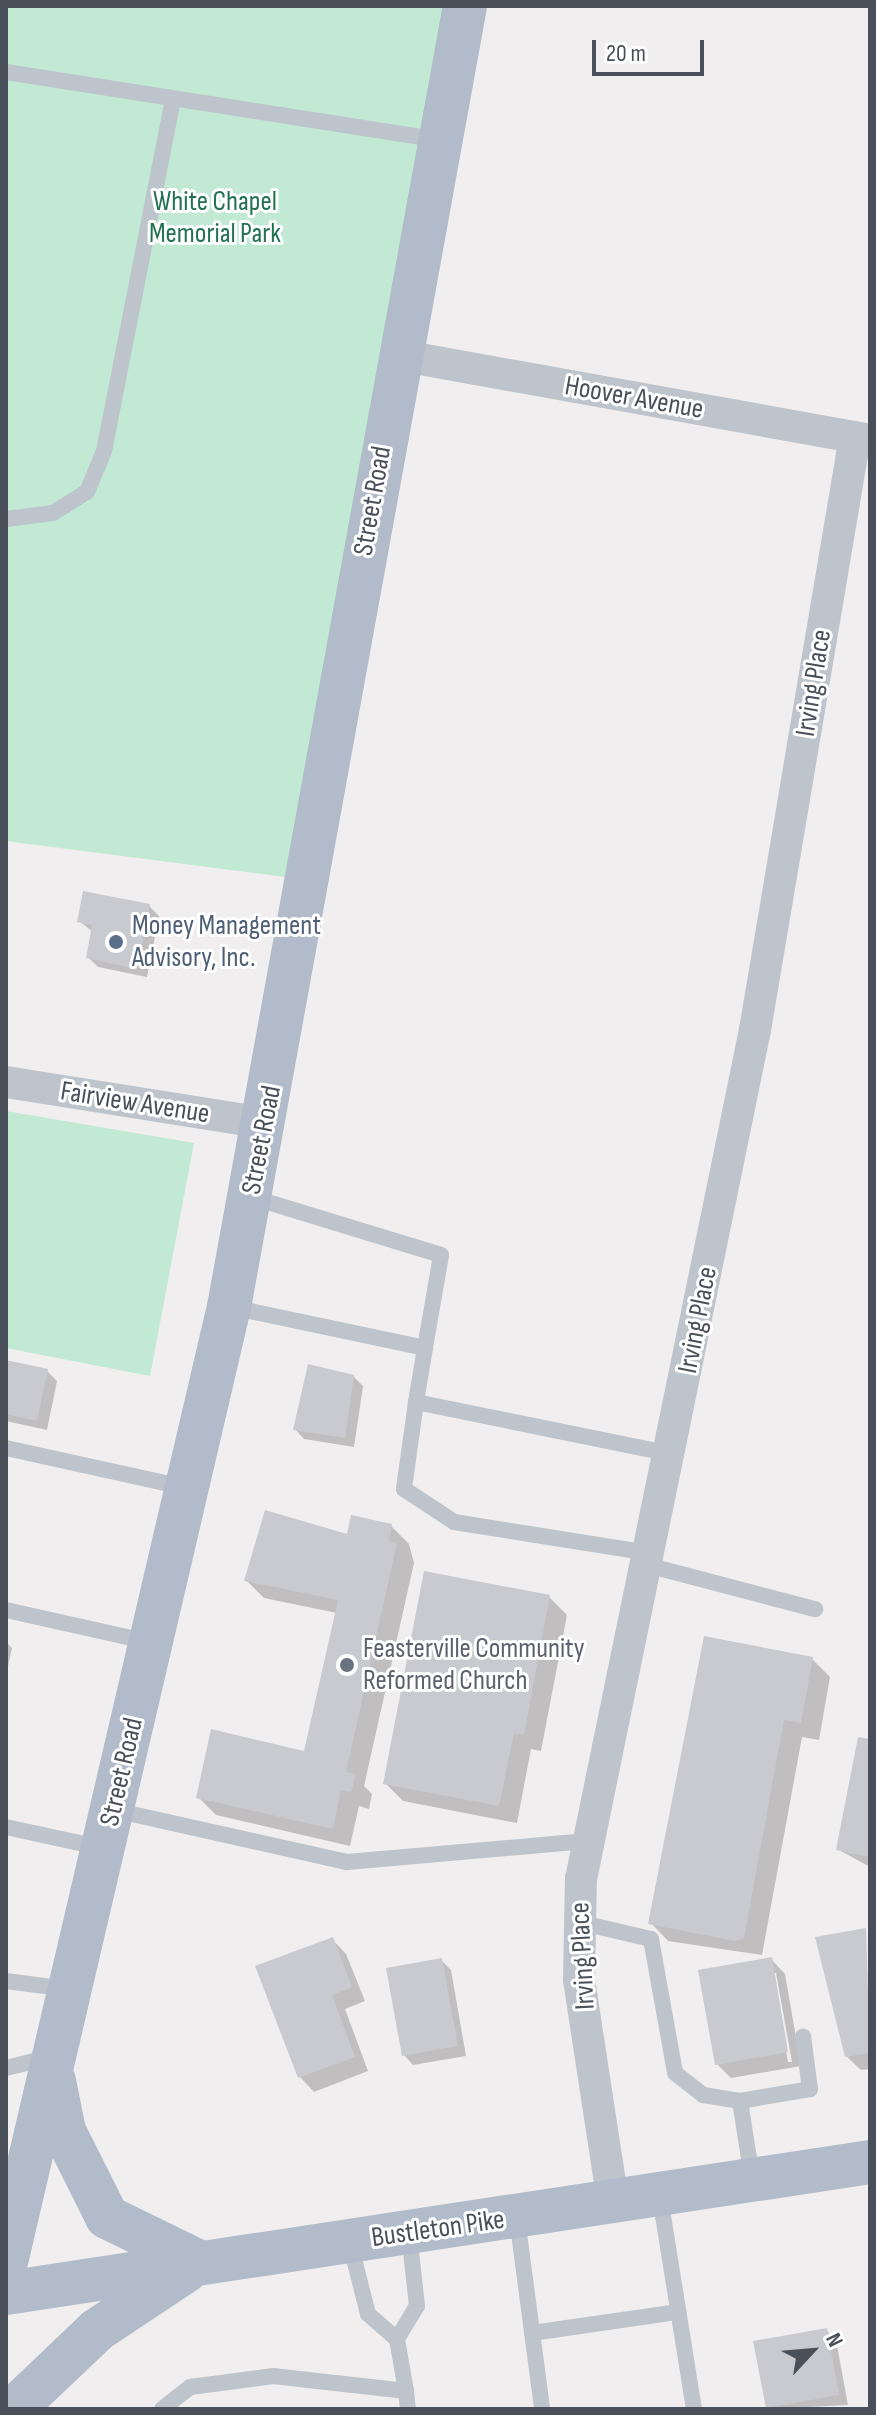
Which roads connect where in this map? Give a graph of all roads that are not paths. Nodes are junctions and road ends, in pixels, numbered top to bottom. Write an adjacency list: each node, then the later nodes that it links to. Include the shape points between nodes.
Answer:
1 (465, 6): 4 (main road, Street Road)
2 (6, 72): 3 (lane)
3 (172, 104): 4 (lane); 7 (lane, via 104,451 87,492 53,513)
4 (441, 140): 5 (main road, Street Road)
5 (398, 355): 6 (street, Hoover Avenue); 9 (main road, Street Road)
6 (862, 439): 15 (street, Irving Place, via 755,1030)
7 (6, 519)
8 (6, 1082): 9 (street, Fairview Avenue)
9 (265, 1123): 10 (main road, Street Road)
10 (250, 1197): 11 (main road, Street Road); 12 (lane, via 441,1255)
11 (229, 1307): 12 (lane); 16 (main road, Street Road)
12 (425, 1348): 13 (lane)
13 (416, 1402): 15 (lane); 17 (lane, via 404,1489 454,1522)
14 (6, 1448): 16 (lane)
15 (671, 1454): 17 (street, Irving Place)
16 (188, 1487): 20 (main road, Street Road)
17 (648, 1559): 18 (lane); 24 (street, Irving Place)
18 (815, 1609)
19 (6, 1610): 20 (lane)
20 (153, 1643): 22 (main road, Street Road)
21 (6, 1827): 22 (lane); 23 (lane)
22 (108, 1829): 24 (lane, via 347,1862); 27 (main road, Street Road)
23 (6, 1833)
24 (589, 1841): 25 (street, Irving Place)
25 (578, 1922): 31 (lane, via 651,1939 675,2073 703,2095); 36 (street, Irving Place)
26 (6, 1981): 27 (lane)
27 (72, 1990): 29 (main road, Street Road)
28 (803, 2036): 31 (lane, via 810,2089)
29 (53, 2063): 30 (lane); 32 (main road); 40 (main road, Street Road); 41 (main road, via 64,2131 107,2217)
30 (6, 2068)
31 (740, 2101): 34 (lane)
32 (6, 2129)
33 (870, 2162): 34 (main road, Bustleton Pike)
34 (752, 2180): 35 (main road, Bustleton Pike)
35 (659, 2194): 36 (main road, Bustleton Pike); 43 (lane)
36 (613, 2202): 37 (main road, Bustleton Pike)
37 (517, 2218): 38 (main road, Bustleton Pike); 44 (lane)
38 (409, 2233): 39 (main road, Bustleton Pike); 45 (lane, via 417,2306)
39 (350, 2241): 41 (main road, Bustleton Pike); 45 (lane, via 367,2312)
40 (6, 2262)
41 (199, 2262): 42 (main road, Bustleton Pike); 47 (main road, via 97,2330)
42 (6, 2293)
43 (678, 2312): 44 (lane); 51 (lane)
44 (532, 2333): 50 (lane)
45 (397, 2339): 46 (lane)
46 (406, 2391): 48 (lane, via 273,2376 190,2387); 49 (lane)
47 (14, 2409)
48 (162, 2409)
49 (408, 2409)
50 (542, 2409)
51 (694, 2409)

